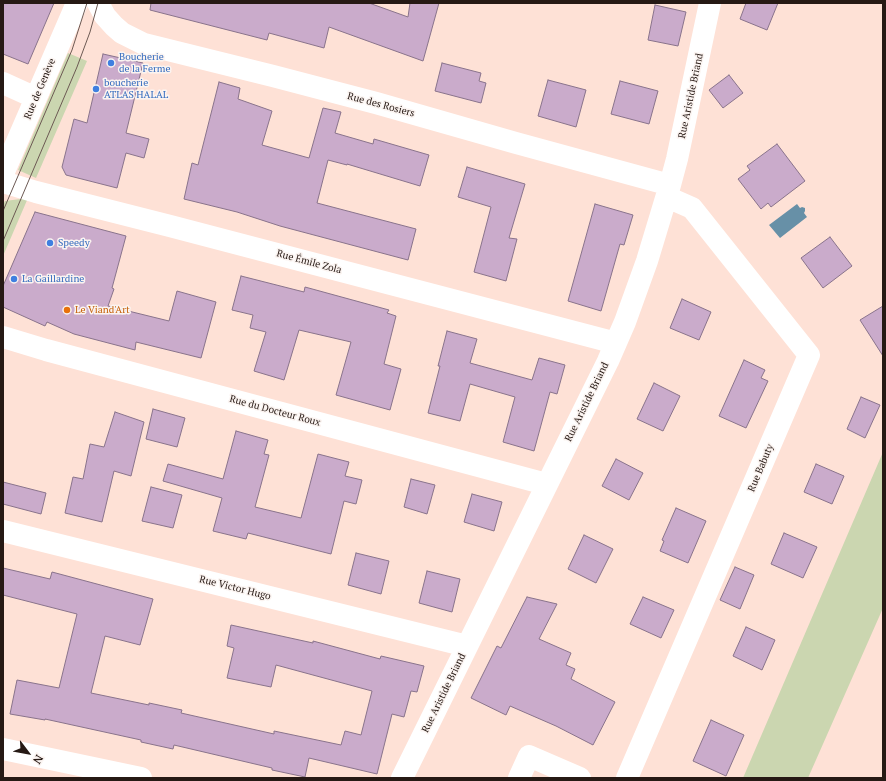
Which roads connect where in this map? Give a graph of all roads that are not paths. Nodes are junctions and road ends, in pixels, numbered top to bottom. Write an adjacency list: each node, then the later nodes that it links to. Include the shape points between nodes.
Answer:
1 (77, 3): 5 (street, Rue de Genève)
2 (710, 3): 8 (street, Rue Aristide Briand)
3 (101, 6): 8 (street, Rue des Rosiers, via 108,21 122,33 144,44 376,103)
4 (3, 83): 5 (street)
5 (36, 98): 6 (street, Rue de Genève)
6 (3, 174)
7 (3, 182): 10 (street, Rue Émile Zola)
8 (669, 191): 10 (street, Rue Aristide Briand, via 632,304); 19 (street, Rue Babuty, via 692,208 809,355)
9 (3, 337): 11 (street, Rue du Docteur Roux)
10 (616, 343): 11 (street, Rue Aristide Briand)
11 (546, 484): 13 (street, Rue Aristide Briand)
12 (3, 531): 13 (street, Rue Victor Hugo)
13 (467, 646): 16 (street, Rue Aristide Briand)
14 (3, 749): 15 (street)
15 (141, 778)
16 (402, 778)
17 (519, 778): 18 (street, via 529,756)
18 (580, 778)
19 (627, 778)

